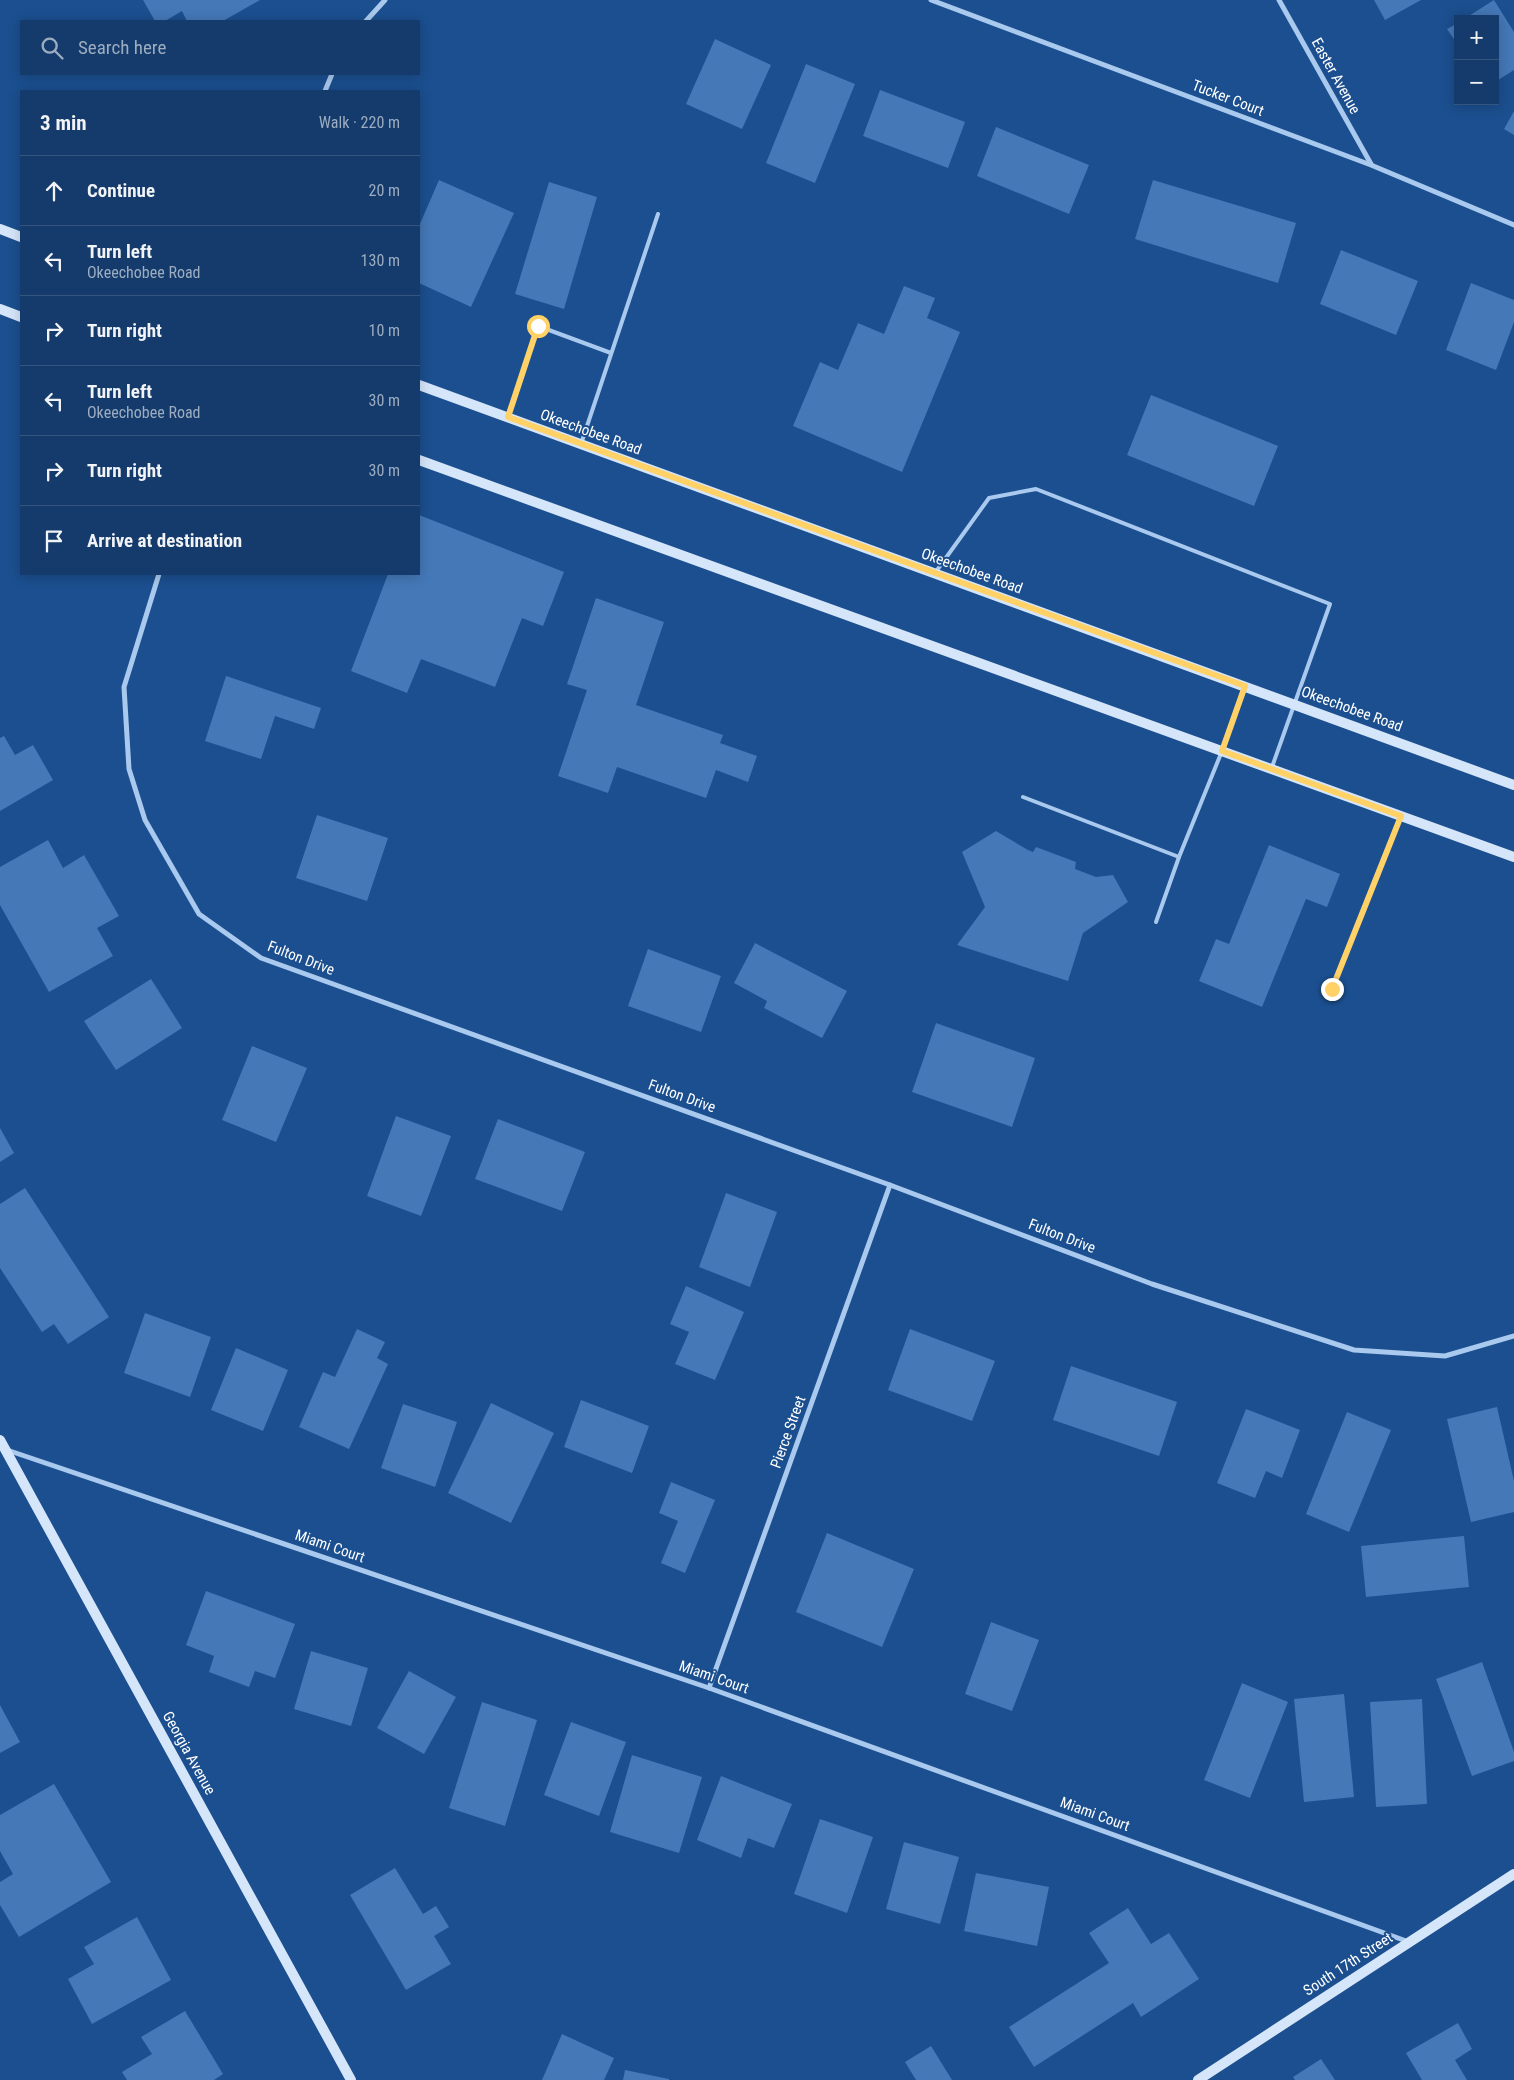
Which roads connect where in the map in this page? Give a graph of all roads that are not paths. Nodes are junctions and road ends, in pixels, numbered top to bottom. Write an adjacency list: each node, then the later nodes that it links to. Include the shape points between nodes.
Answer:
1 (385, 0): 4 (street)
2 (931, 0): 7 (street, Tucker Court)
3 (1280, 0): 7 (street, Easter Avenue)
4 (367, 20)
5 (332, 75): 6 (street)
6 (325, 90)
7 (1371, 164): 9 (street, Tucker Court)
8 (658, 214): 14 (lane)
9 (1514, 225)
10 (0, 229): 11 (main road)
11 (20, 237)
12 (0, 309): 13 (main road)
13 (20, 317)
14 (611, 353): 16 (lane, via 538,326); 17 (lane)
15 (420, 384): 16 (main road, Okeechobee Road)
16 (508, 417): 17 (main road, Okeechobee Road)
17 (581, 444): 19 (main road, Okeechobee Road)
18 (420, 460): 23 (main road)
19 (935, 573): 21 (main road, Okeechobee Road); 22 (lane, via 989,498 1036,489 1330,604)
20 (159, 575): 32 (street, Fulton Drive, via 124,687 129,769 145,820 199,914 262,958)
21 (1245, 686): 22 (main road, Okeechobee Road); 23 (lane)
22 (1295, 705): 24 (lane); 25 (main road, Okeechobee Road)
23 (1222, 751): 24 (main road); 28 (lane)
24 (1271, 769): 27 (main road)
25 (1514, 785)
26 (1023, 797): 28 (lane)
27 (1401, 816): 29 (main road); 31 (lane)
28 (1179, 857): 30 (lane)
29 (1514, 857)
30 (1156, 922)
31 (1332, 989)
32 (890, 1185): 33 (street, Fulton Drive, via 1152,1284 1354,1350 1445,1356); 35 (street, Pierce Street)
33 (1514, 1336)
34 (2, 1445): 35 (street, Miami Court); 38 (main road, Georgia Avenue)
35 (709, 1688): 37 (street, Miami Court)
36 (1514, 1874): 37 (main road, South 17th Street)
37 (1410, 1942): 39 (main road, South 17th Street)
38 (351, 2080)
39 (1198, 2080)

